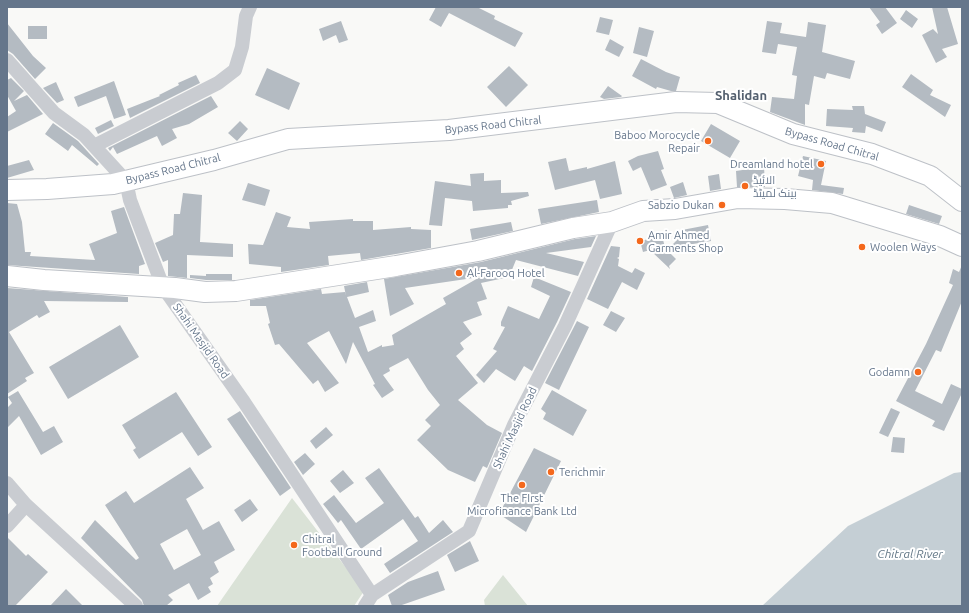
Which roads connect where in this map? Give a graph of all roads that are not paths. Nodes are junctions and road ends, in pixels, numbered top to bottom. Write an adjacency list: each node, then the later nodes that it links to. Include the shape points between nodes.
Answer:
1 (250, 7): 3 (street, via 235,70 218,83)
2 (7, 60): 3 (street, via 54,113 84,135)
3 (94, 146): 4 (street)
4 (126, 181): 5 (street, Bypass Road Chitral, via 47,189); 6 (street, Bypass Road Chitral, via 288,139 449,130 676,102 718,103 793,134 872,154 930,176); 10 (street, Shahi Masjid Road, via 130,200)
5 (7, 190)
6 (962, 201)
7 (612, 222): 8 (street, via 643,211 675,209 738,198 785,199 832,203 940,236); 10 (street, via 573,228 478,251 236,291 205,292); 14 (street, Shahi Masjid Road, via 565,326 514,425 469,531)
8 (962, 246)
9 (7, 276): 10 (street)
10 (163, 287): 14 (street, Shahi Masjid Road, via 261,428)
11 (7, 483): 12 (street)
12 (26, 505): 13 (street); 15 (street)
13 (7, 526)
14 (368, 600)
15 (136, 606)

